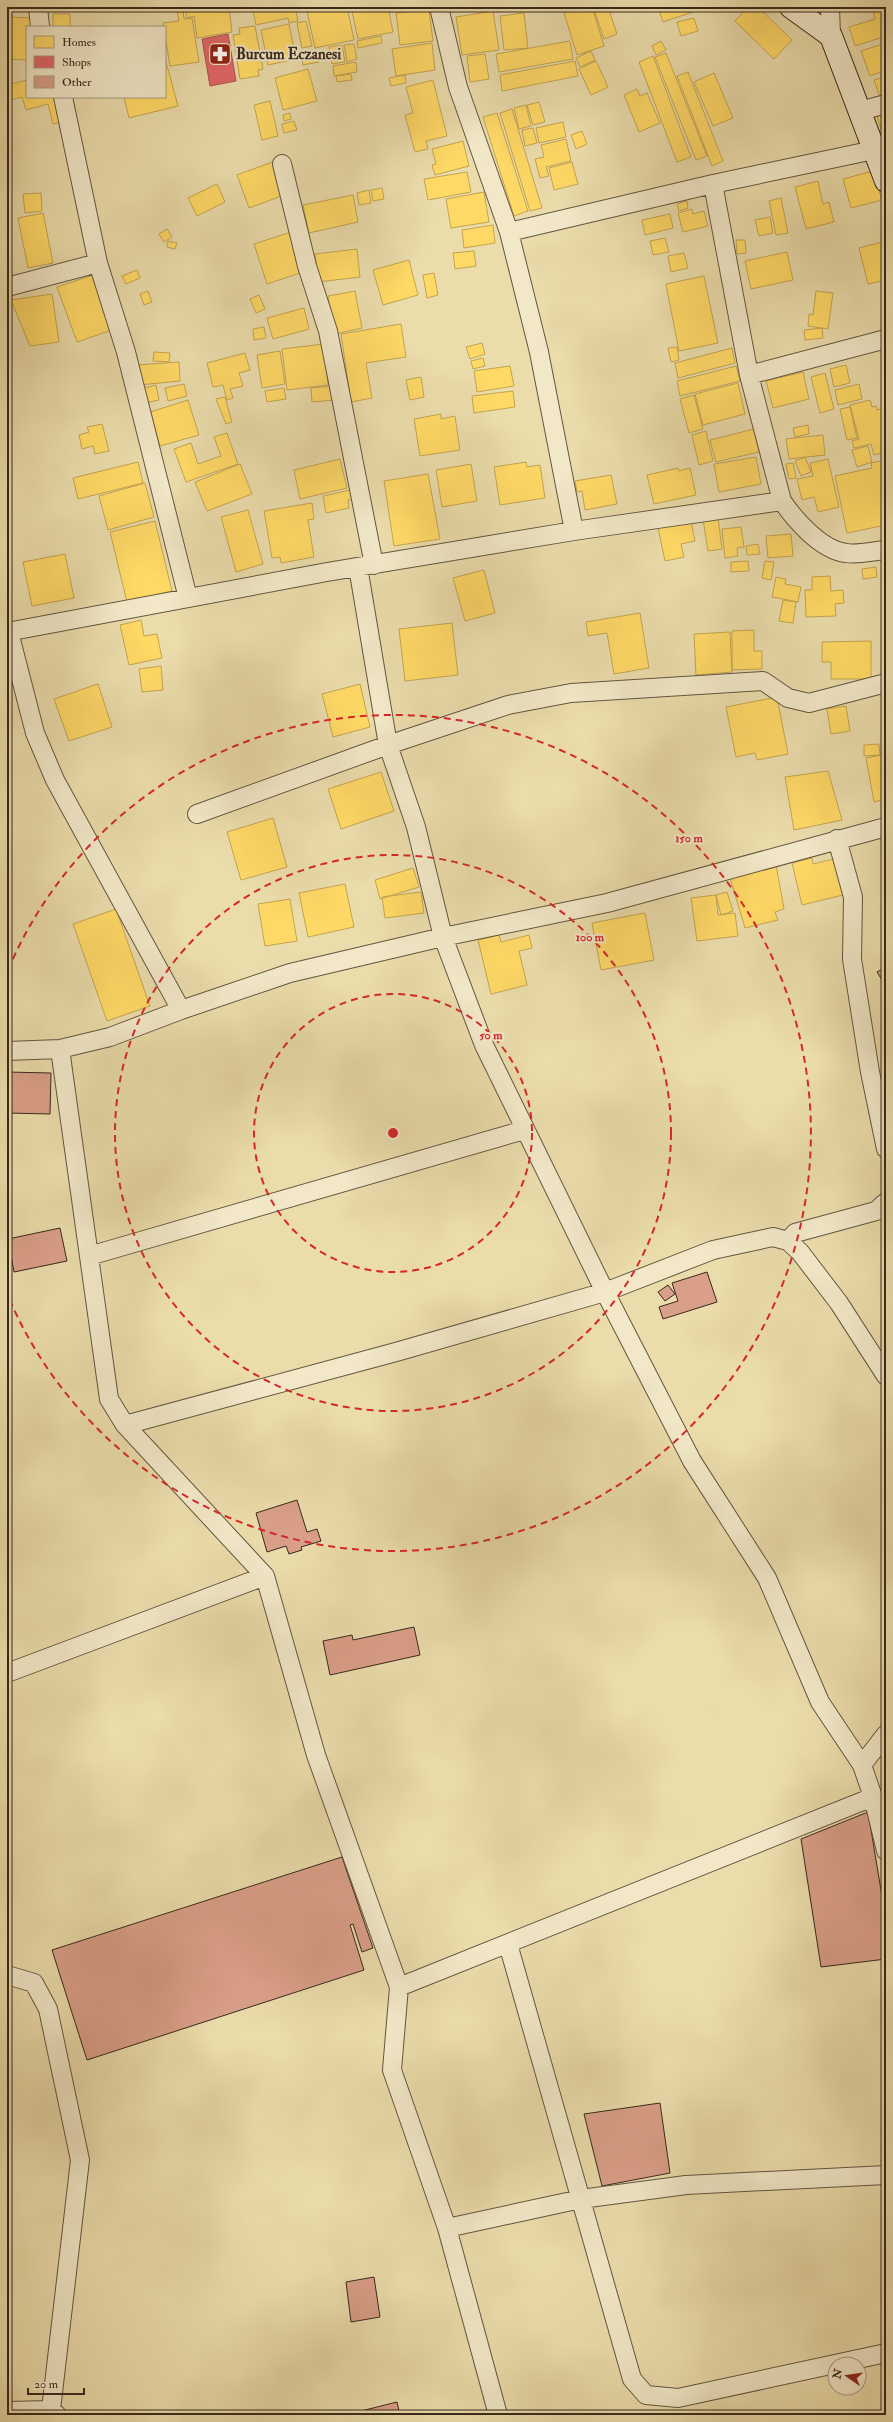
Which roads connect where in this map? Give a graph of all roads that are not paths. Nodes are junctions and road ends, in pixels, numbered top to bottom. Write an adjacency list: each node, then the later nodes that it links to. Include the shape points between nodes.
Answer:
1 (38, 7): 5 (street)
2 (439, 7): 14 (street, via 458,87)
3 (791, 7): 6 (street)
4 (830, 7): 6 (street)
5 (40, 26)
6 (831, 36): 9 (street)
7 (63, 98): 15 (street)
8 (886, 104): 9 (street)
9 (860, 111): 10 (street)
10 (874, 150): 12 (street); 13 (street)
11 (282, 164): 22 (street, via 307,266 328,331)
12 (886, 181)
13 (713, 184): 14 (street); 18 (street)
14 (509, 232): 20 (street, via 539,352)
15 (98, 263): 16 (street); 23 (street, via 126,352)
16 (7, 287)
17 (886, 339): 18 (street)
18 (749, 375): 19 (street)
19 (782, 501): 20 (street); 21 (street, via 796,521 820,542 845,553)
20 (574, 531): 22 (street)
21 (886, 550)
22 (366, 566): 23 (street); 26 (street)
23 (188, 598): 24 (street)
24 (8, 632): 31 (street, via 35,733 55,780)
25 (886, 683): 26 (street, via 809,703 788,698 763,681 571,693 508,705)
26 (388, 745): 27 (street); 30 (street, via 416,827)
27 (197, 814)
28 (886, 827): 29 (street)
29 (837, 839): 30 (street, via 607,903); 35 (street, via 853,897 852,959 870,1072)
30 (443, 936): 31 (street, via 290,973); 34 (street, via 484,1045)
31 (181, 1010): 32 (street, via 110,1037)
32 (60, 1049): 33 (street); 38 (street)
33 (7, 1051)
34 (524, 1130): 38 (street); 39 (street)
35 (886, 1149)
36 (886, 1202): 37 (street, via 876,1211 794,1233)
37 (788, 1241): 39 (street, via 773,1237 713,1250); 40 (street, via 800,1252 839,1303)
38 (89, 1256): 41 (street, via 109,1399)
39 (605, 1292): 41 (street); 45 (street, via 692,1461 766,1578 820,1702)
40 (886, 1376)
41 (126, 1425): 42 (street)
42 (265, 1576): 43 (street); 50 (street, via 316,1755)
43 (7, 1673)
44 (886, 1734): 45 (street)
45 (862, 1765): 46 (street)
46 (873, 1797): 47 (street); 48 (street)
47 (886, 1851)
48 (508, 1944): 50 (street); 52 (street)
49 (7, 1975): 56 (street, via 34,1983 48,2009 80,2160)
50 (399, 1986): 53 (street, via 392,2070)
51 (886, 2175): 52 (street, via 686,2185)
52 (581, 2199): 53 (street); 54 (street, via 632,2379 646,2395 678,2398)
53 (447, 2228): 57 (street)
54 (886, 2353)
55 (7, 2410): 56 (street)
56 (54, 2412)
57 (498, 2415)

